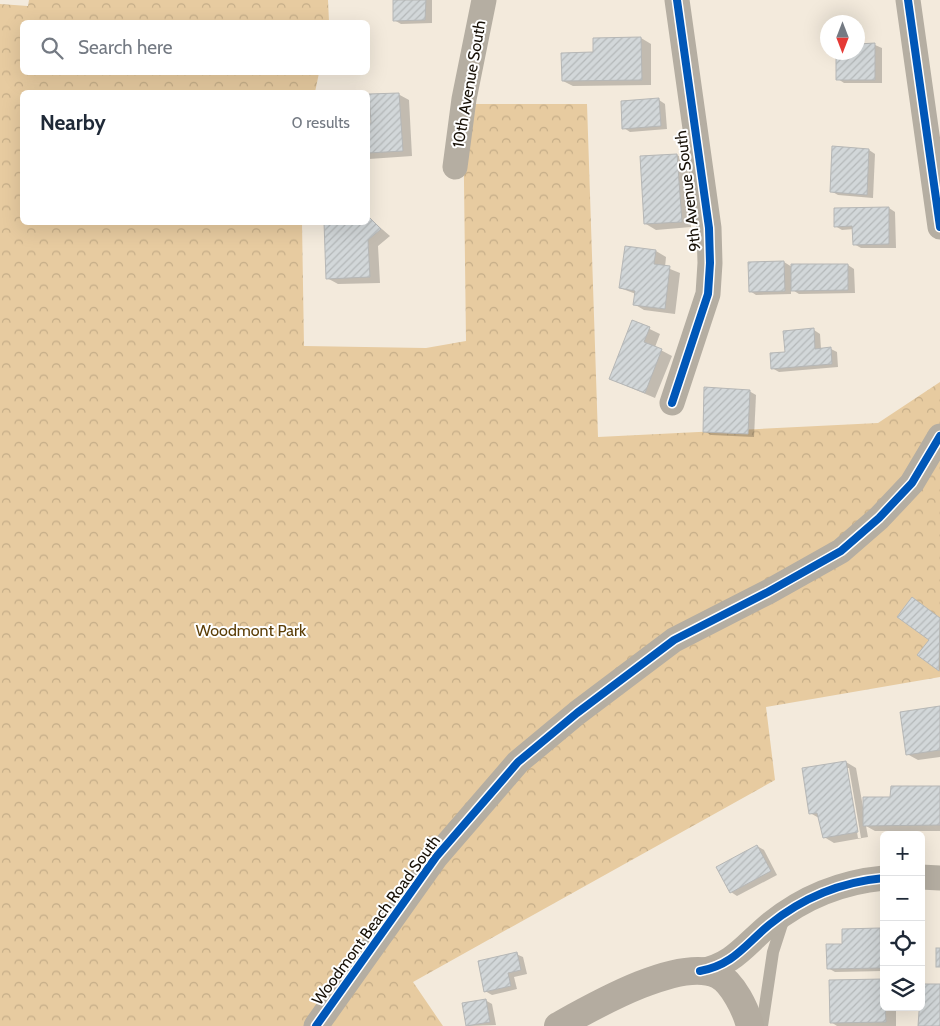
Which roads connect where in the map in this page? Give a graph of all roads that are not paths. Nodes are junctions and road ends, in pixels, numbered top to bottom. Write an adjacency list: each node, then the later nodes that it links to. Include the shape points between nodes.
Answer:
1 (484, 0): 4 (street, 10th Avenue South, via 464,99)
2 (677, 0): 6 (street, 9th Avenue South, via 709,228 710,263 708,294)
3 (908, 0): 5 (street)
4 (456, 167)
5 (940, 227)
6 (672, 403)
7 (940, 436): 13 (street, Woodmont Beach Road South, via 912,483 879,518 840,551 674,640 518,762 436,857)
8 (925, 878): 9 (street)
9 (940, 878)
10 (880, 879): 11 (street, via 848,884 817,895)
11 (786, 913): 12 (street); 16 (lane, via 773,952)
12 (709, 973): 14 (main road, via 670,973 594,1005); 15 (main road, via 733,989)
13 (316, 1026)
14 (558, 1026)
15 (750, 1026)
16 (762, 1026)

